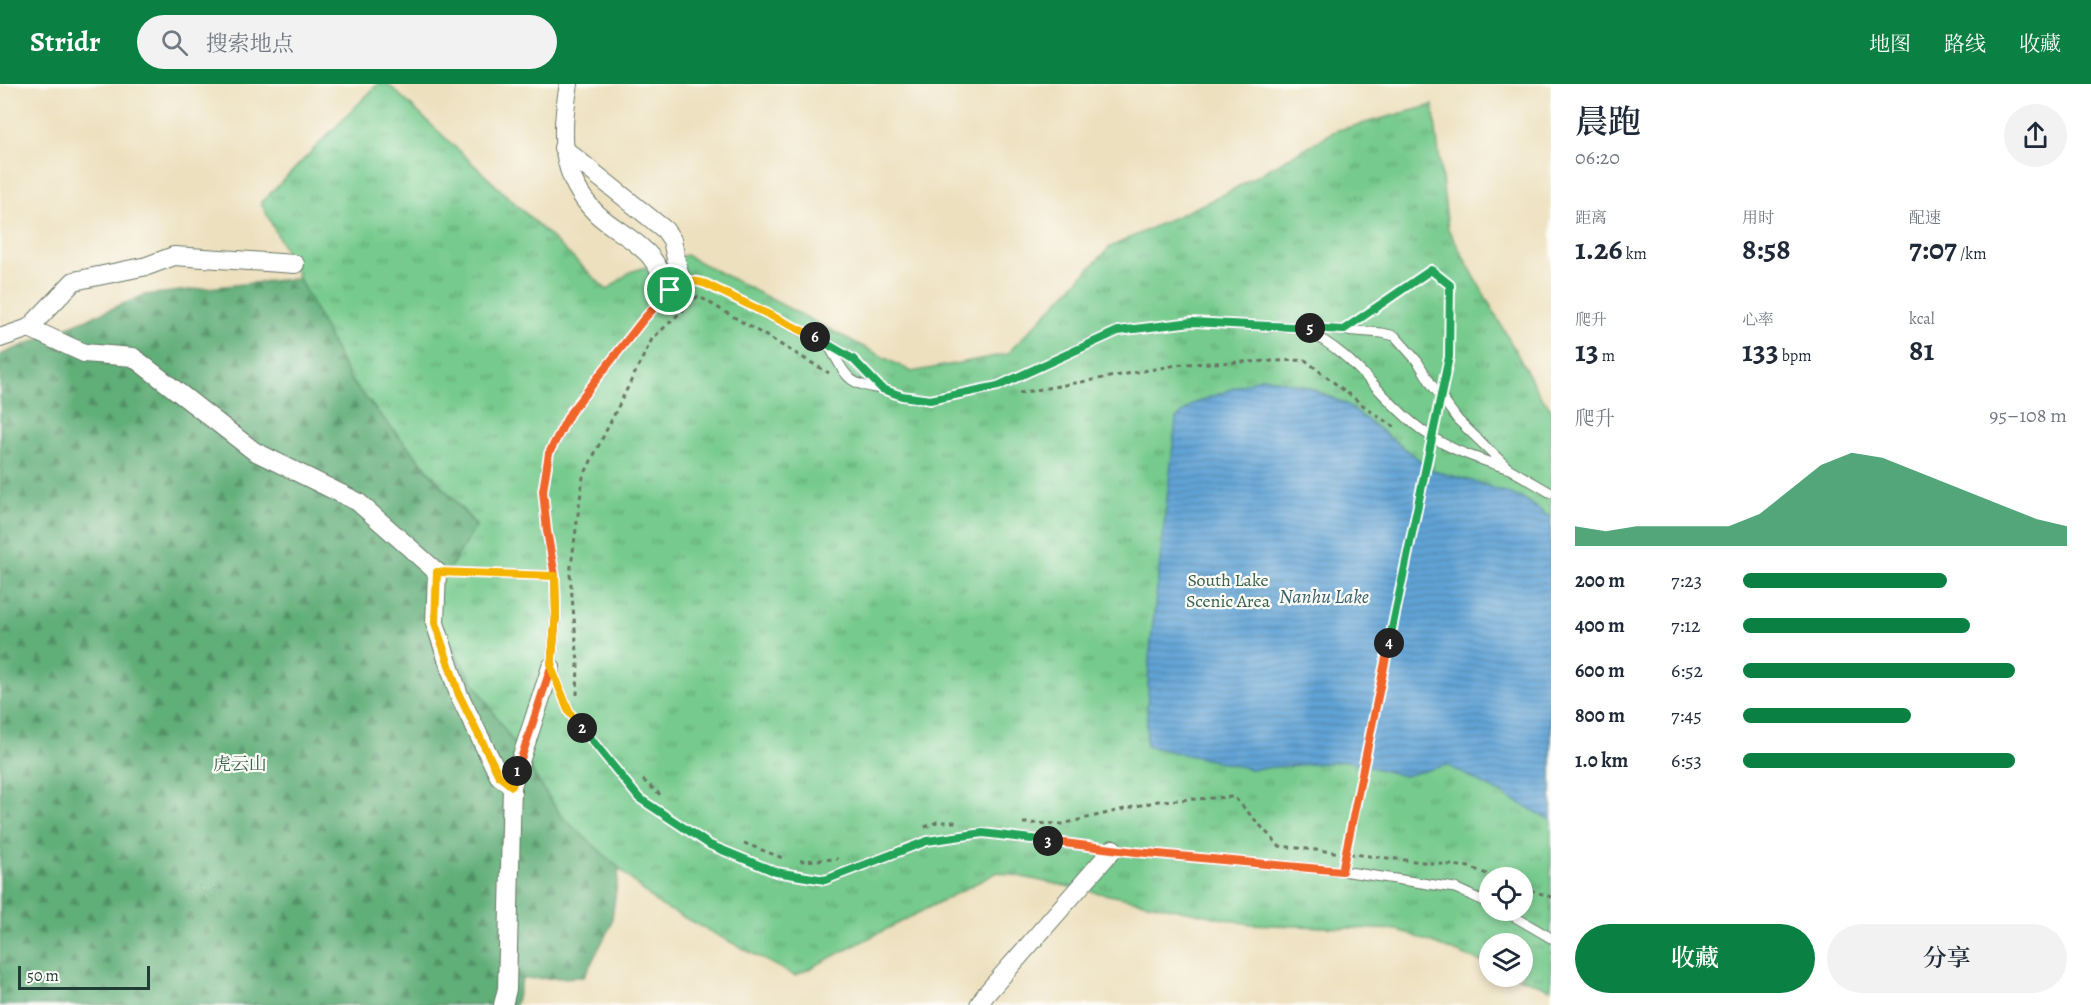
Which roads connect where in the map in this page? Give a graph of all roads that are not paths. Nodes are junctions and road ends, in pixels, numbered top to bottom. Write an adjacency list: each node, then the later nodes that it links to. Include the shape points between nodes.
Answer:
1 (569, 84): 2 (street)
2 (563, 148): 4 (street, via 575,186 597,214 647,252); 4 (street, via 665,230 672,240)
3 (295, 264): 5 (street, via 174,256 147,266 74,281)
4 (676, 286): 8 (lane, via 693,280 706,284); 13 (lane, via 643,320 570,413 549,453 543,491)
5 (29, 328): 7 (street); 12 (street, via 84,353 133,357 254,450 358,502)
6 (1297, 328): 9 (lane, via 1192,322 1118,331 998,386 930,400); 10 (lane, via 1328,343 1351,361 1413,424 1443,445); 10 (lane, via 1395,336 1458,420)
7 (0, 338)
8 (826, 343): 9 (lane, via 853,359); 9 (lane, via 847,377 860,386)
9 (882, 389)
10 (1508, 468): 11 (lane)
11 (1551, 493)
12 (437, 572): 13 (lane); 15 (street, via 435,623 456,684 499,776)
13 (555, 576): 14 (lane)
14 (551, 667): 15 (street); 16 (lane, via 569,712 639,798 710,845 776,872 825,880 927,841 983,833)
15 (512, 786): 20 (street, via 507,989)
16 (1113, 849): 17 (lane, via 1342,871 1455,888); 21 (street)
17 (1479, 898)
18 (1522, 921): 19 (lane)
19 (1551, 938)
20 (503, 1005)
21 (979, 1005)

